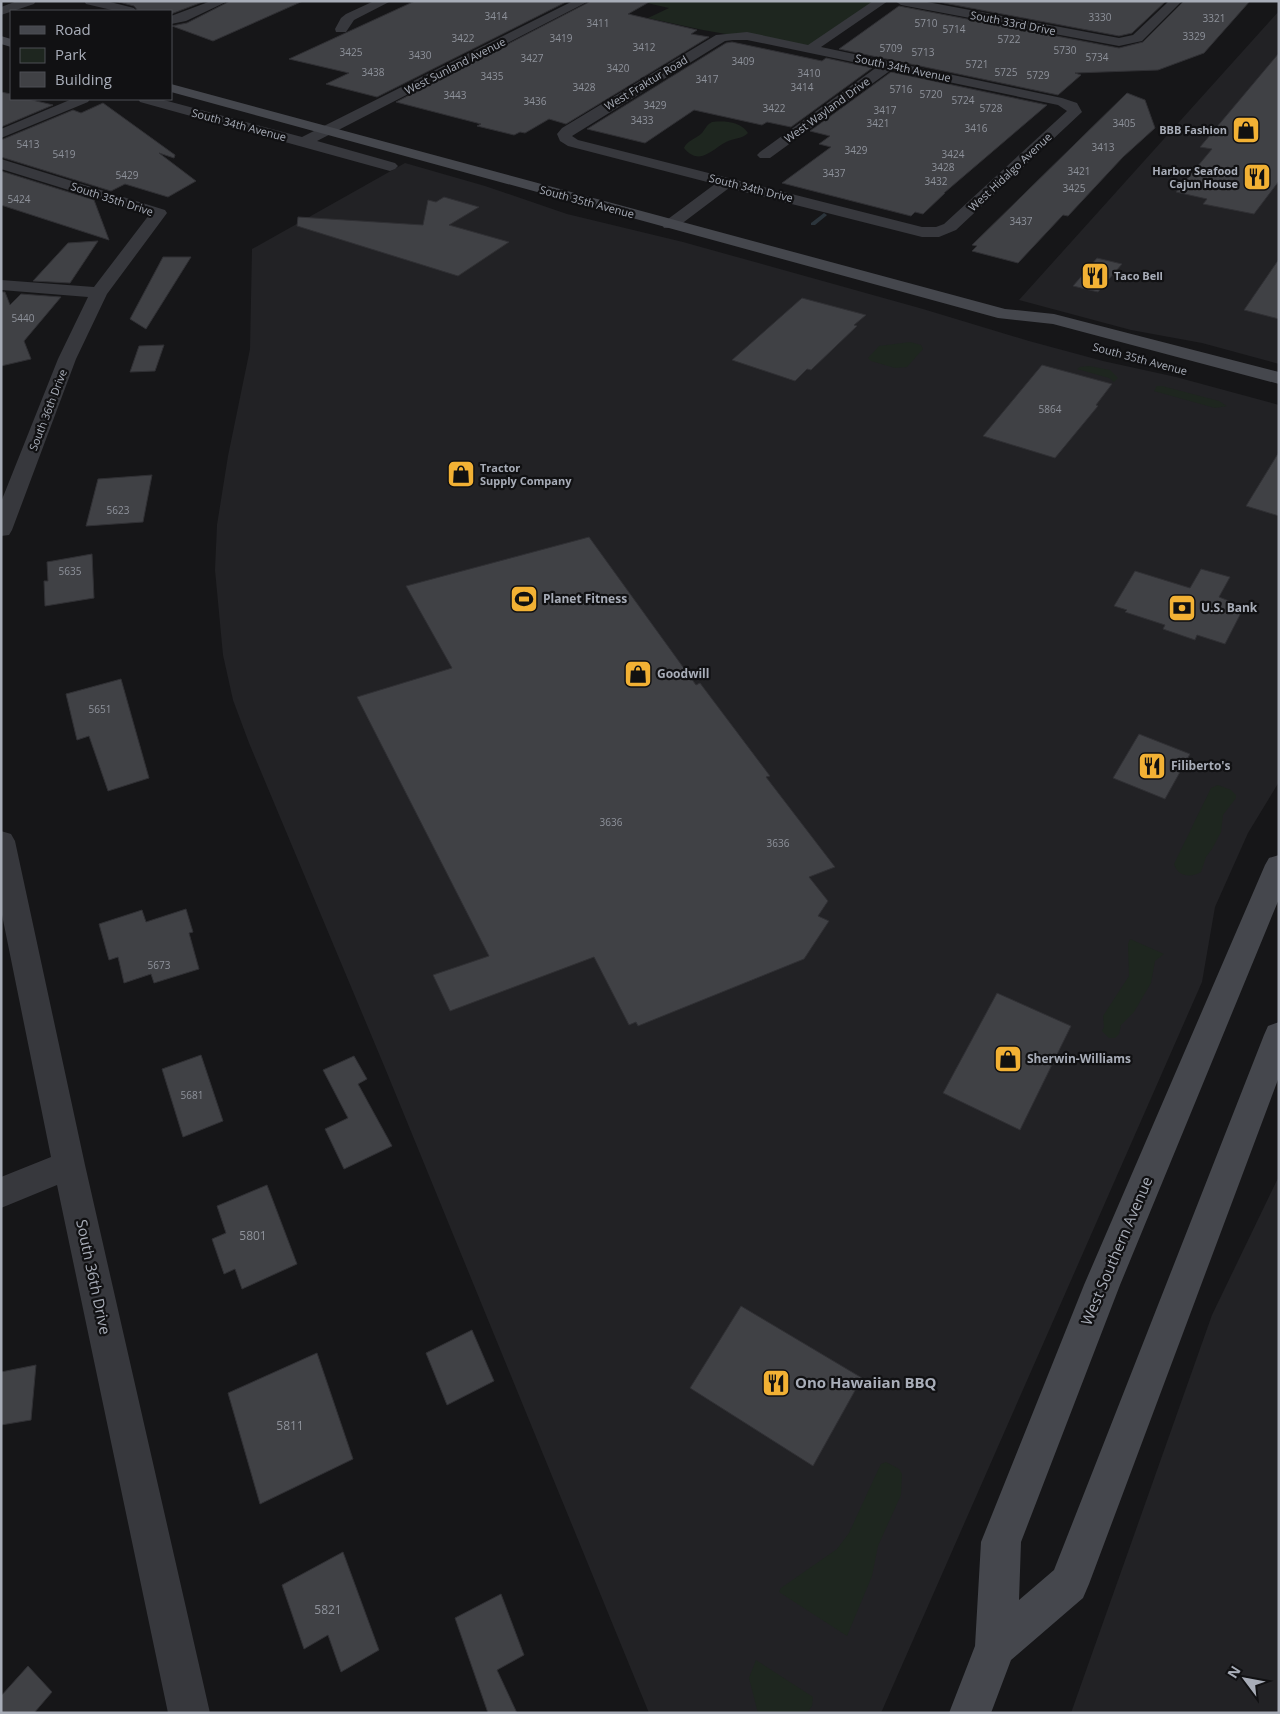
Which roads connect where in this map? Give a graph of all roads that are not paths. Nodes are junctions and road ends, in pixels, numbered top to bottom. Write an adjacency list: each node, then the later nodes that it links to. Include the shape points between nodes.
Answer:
1 (9, 1): 11 (street)
2 (30, 1): 13 (street)
3 (90, 1): 12 (street)
4 (222, 1): 15 (street)
5 (385, 1): 16 (street, via 350,17)
6 (583, 1): 24 (street, West Sunland Avenue)
7 (882, 1): 18 (street)
8 (901, 1): 14 (street, South 33rd Drive)
9 (977, 1): 14 (street)
10 (1176, 1): 14 (street, South 33rd Drive, via 1138,38 1125,42)
11 (1, 4)
12 (126, 10)
13 (1, 12)
14 (961, 13)
15 (172, 20)
16 (341, 29)
17 (733, 36): 18 (street, South 34th Avenue); 26 (street, West Fraktur Road, via 721,38 567,131)
18 (810, 49): 19 (street, South 34th Avenue)
19 (889, 65): 23 (street, South 34th Avenue); 28 (street, West Wayland Drive)
20 (172, 88): 24 (main road, South 35th Avenue)
21 (81, 100): 25 (street)
22 (149, 100): 27 (street, South 34th Avenue)
23 (1072, 106): 33 (street, West Hidalgo Avenue, via 1075,112 950,227)
24 (328, 131): 27 (street); 32 (main road, South 35th Avenue)
25 (1, 134)
26 (565, 138): 31 (street, South 34th Drive, via 573,143)
27 (304, 142): 30 (street, South 34th Avenue)
28 (765, 155)
29 (1, 164): 35 (street, South 35th Drive, via 158,212)
30 (390, 166)
31 (727, 182): 32 (street); 33 (street, South 34th Drive, via 922,232)
32 (670, 225): 36 (main road, South 35th Avenue)
33 (939, 232)
34 (1, 285): 35 (street)
35 (99, 293): 39 (street, South 36th Drive, via 68,359)
36 (1004, 314): 37 (main road, South 35th Avenue, via 1054,319); 38 (main road, South 35th Avenue, via 1040,331)
37 (1279, 378)
38 (1250, 389)
39 (1, 530)
40 (1, 841): 43 (street, South 36th Drive)
41 (1279, 865): 45 (main road, West Southern Avenue, via 1102,1285 1001,1542)
42 (1279, 1035): 45 (main road, West Southern Avenue, via 1069,1584)
43 (68, 1165): 44 (street); 46 (street, South 36th Drive)
44 (1, 1193)
45 (996, 1646): 47 (main road, West Southern Avenue)
46 (189, 1713)
47 (970, 1713)

